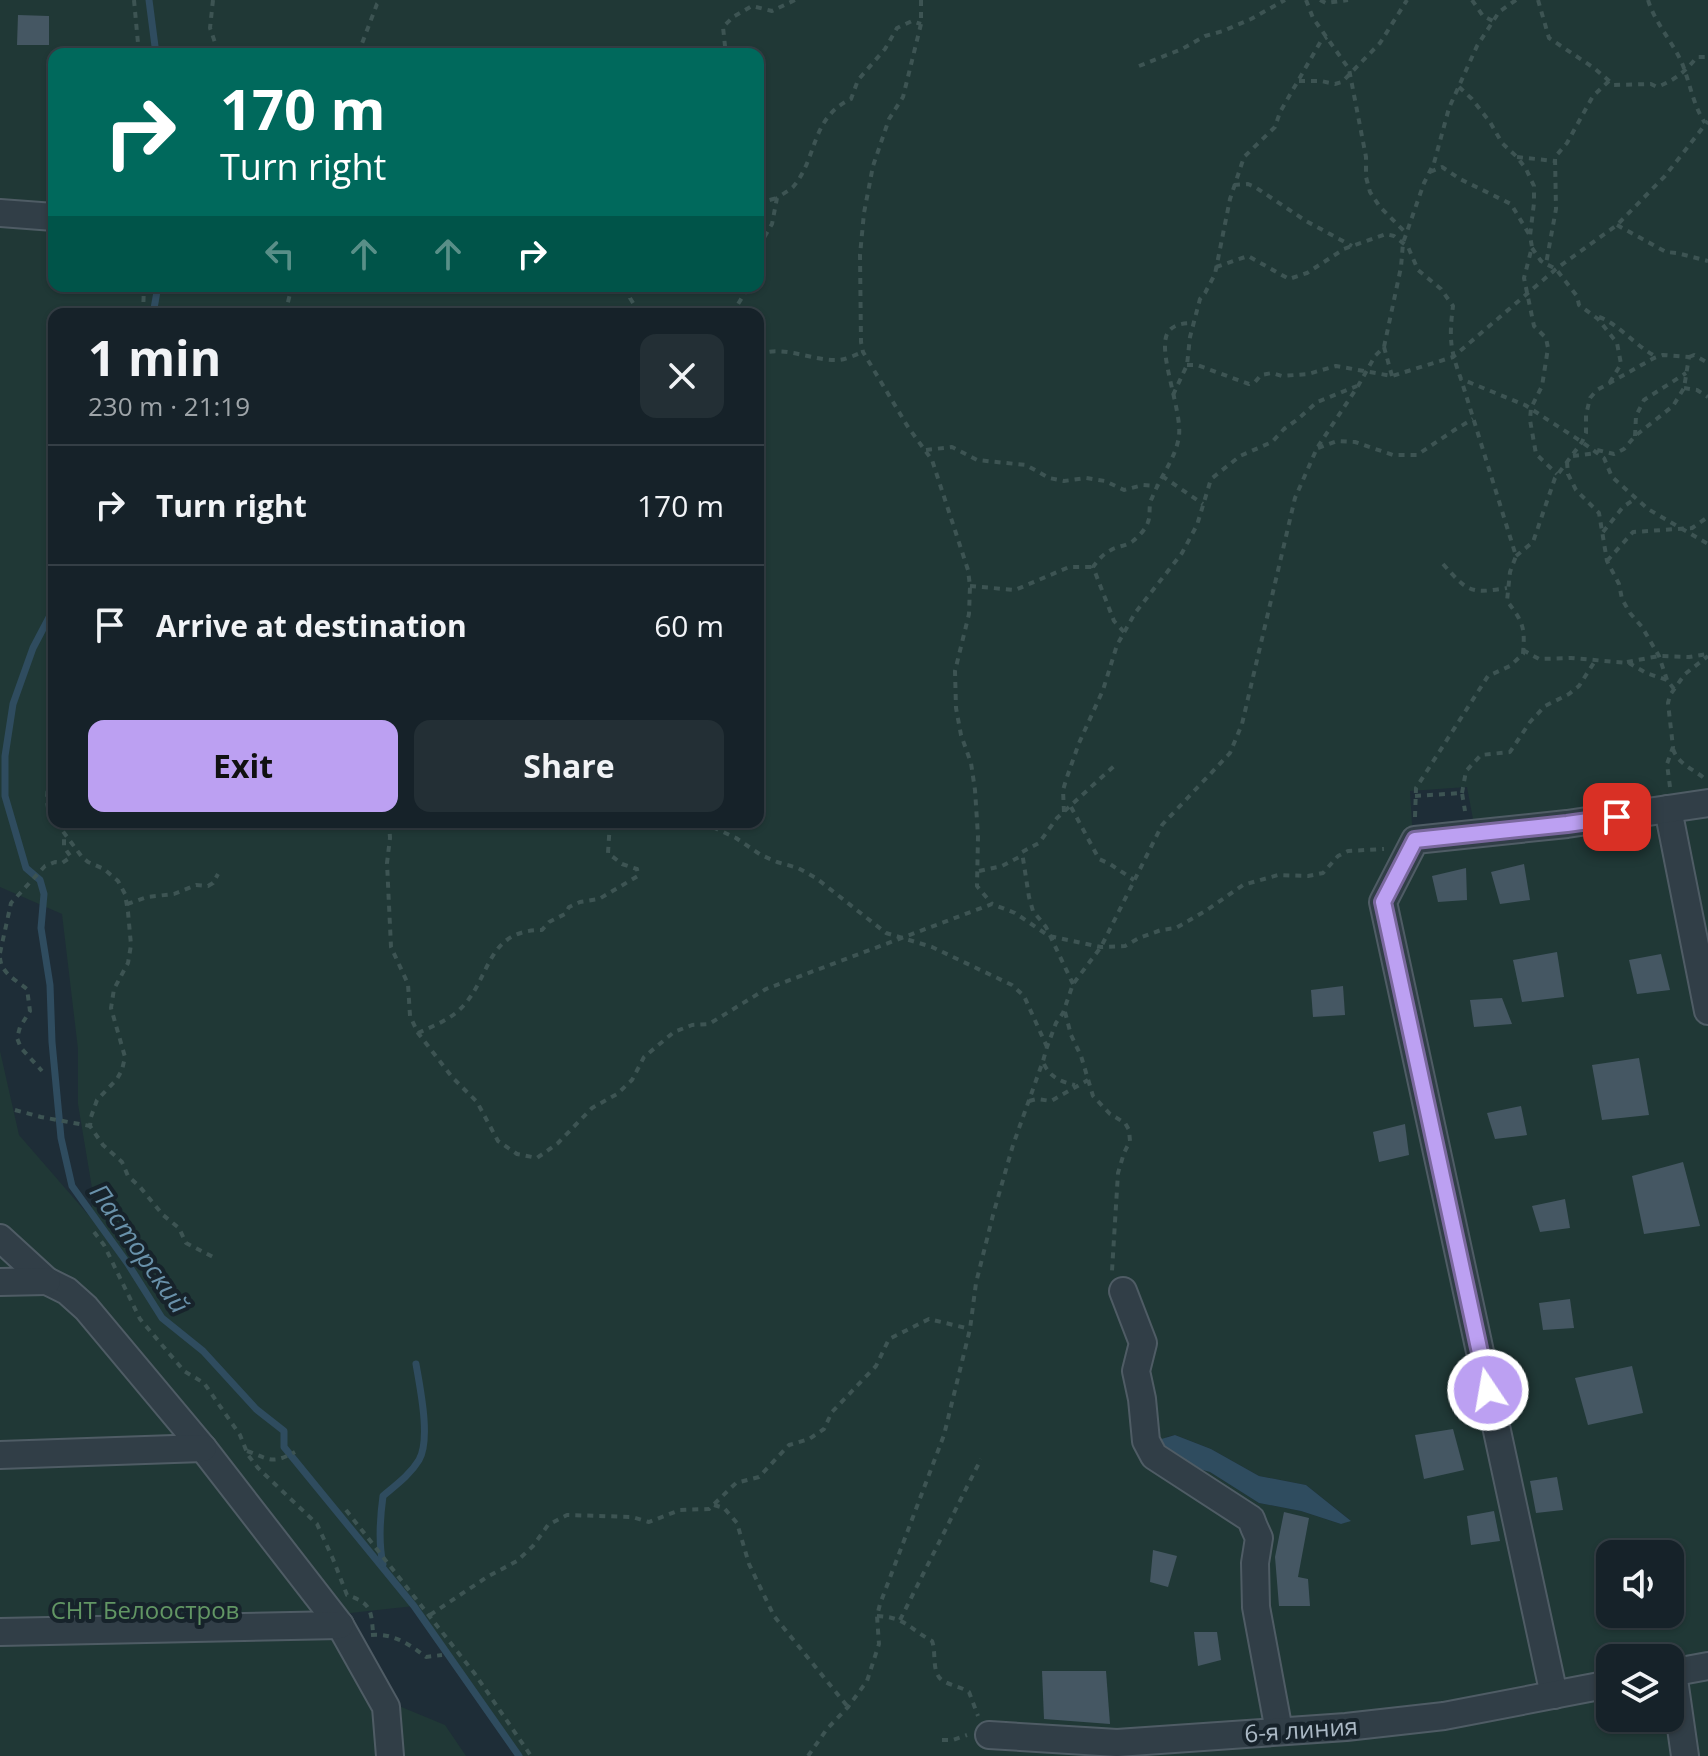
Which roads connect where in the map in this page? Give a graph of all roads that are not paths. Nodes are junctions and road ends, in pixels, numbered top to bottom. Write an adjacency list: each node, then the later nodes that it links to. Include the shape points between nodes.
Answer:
1 (0, 213): 2 (street)
2 (48, 217)
3 (1708, 803): 4 (street)
4 (1668, 809): 5 (street); 17 (street, via 1415,841 1383,902)
5 (1708, 1011)
6 (0, 1238): 7 (street)
7 (47, 1281): 8 (street); 10 (street, via 86,1308)
8 (0, 1282)
9 (1123, 1291): 19 (street, via 1143,1343 1136,1371 1146,1441 1154,1456 1251,1519 1259,1538 1256,1607)
10 (203, 1448): 11 (street); 12 (street)
11 (0, 1455)
12 (351, 1630): 13 (street); 21 (street, via 386,1707)
13 (0, 1632)
14 (1708, 1666): 15 (street)
15 (1684, 1671)
16 (1596, 1687): 17 (street, 6-я линия)
17 (1554, 1695): 19 (street, 6-я линия, via 1444,1716)
18 (980, 1731): 19 (street, 6-я линия, via 1117,1743)
19 (1279, 1731)
20 (1681, 1732): 22 (street)
21 (390, 1756)
22 (1685, 1756)

